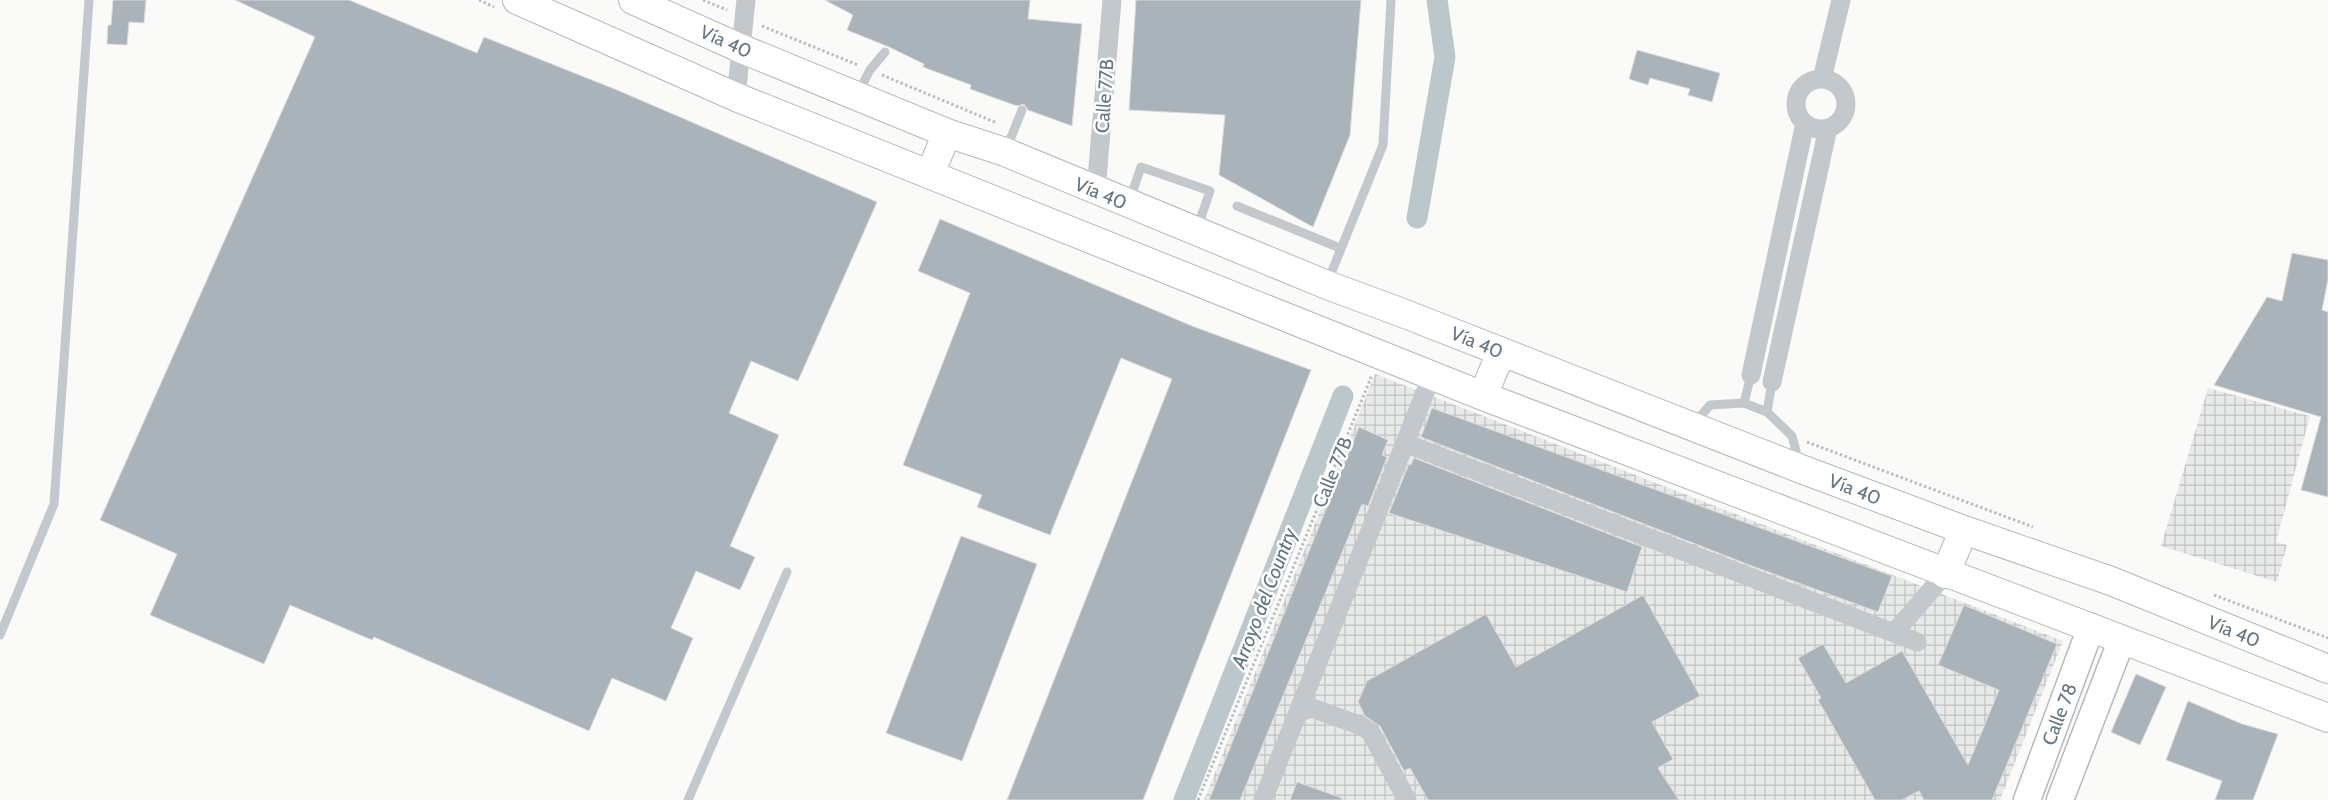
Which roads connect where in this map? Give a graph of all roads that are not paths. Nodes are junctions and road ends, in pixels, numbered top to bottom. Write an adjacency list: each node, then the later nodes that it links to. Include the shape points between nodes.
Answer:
1 (89, 0): 40 (lane, via 54,504)
2 (517, 0): 12 (highway)
3 (633, 0): 8 (highway, Vía 40)
4 (746, 0): 8 (street)
5 (1112, 0): 19 (street, Calle 77B)
6 (1391, 0): 23 (lane, via 1383,145)
7 (1842, 0): 10 (street)
8 (742, 49): 11 (highway, Vía 40); 12 (street)
9 (885, 52): 11 (lane, via 870,70)
10 (1822, 79): 14 (street, via 1807,83 1798,95 1797,110); 15 (street, via 1837,84 1846,105 1841,119)
11 (857, 95): 16 (highway, Vía 40)
12 (736, 97): 18 (highway)
13 (1022, 110): 17 (lane)
14 (1805, 123): 15 (street, via 1820,129); 26 (street)
15 (1828, 128): 27 (street)
16 (947, 132): 17 (highway, Vía 40); 18 (highway)
17 (1005, 152): 19 (highway, Vía 40)
18 (930, 174): 28 (highway)
19 (1096, 191): 20 (highway, Vía 40)
20 (1128, 204): 22 (highway, Vía 40); 22 (lane, via 1141,167 1210,191)
21 (1237, 206): 23 (lane)
22 (1196, 230): 24 (highway, Vía 40)
23 (1340, 248): 24 (lane)
24 (1326, 285): 25 (highway, Vía 40)
25 (1501, 352): 29 (highway); 32 (highway, Vía 40)
26 (1751, 375): 30 (lane)
27 (1772, 382): 31 (lane)
28 (1428, 384): 29 (highway); 33 (street)
29 (1484, 396): 37 (highway)
30 (1744, 403): 31 (lane); 32 (lane, via 1710,406)
31 (1767, 412): 34 (lane, via 1792,436)
32 (1692, 426): 34 (highway, Vía 40)
33 (1405, 443): 39 (street); 44 (street)
34 (1801, 469): 35 (highway, Vía 40)
35 (1964, 530): 37 (highway); 43 (highway, Vía 40, via 2111,581)
36 (787, 572): 46 (lane)
37 (1938, 582): 38 (highway); 39 (street)
38 (2091, 628): 41 (highway); 49 (main road, Calle 78)
39 (1894, 633): 42 (street)
40 (0, 634)
41 (2122, 639): 45 (highway); 50 (main road, Calle 78)
42 (1917, 642)
43 (2328, 669)
44 (1298, 712): 47 (street); 48 (street, via 1312,708 1370,731)
45 (2328, 718)
46 (688, 800)
47 (1263, 800)
48 (1407, 800)
49 (2027, 800)
50 (2060, 800)

